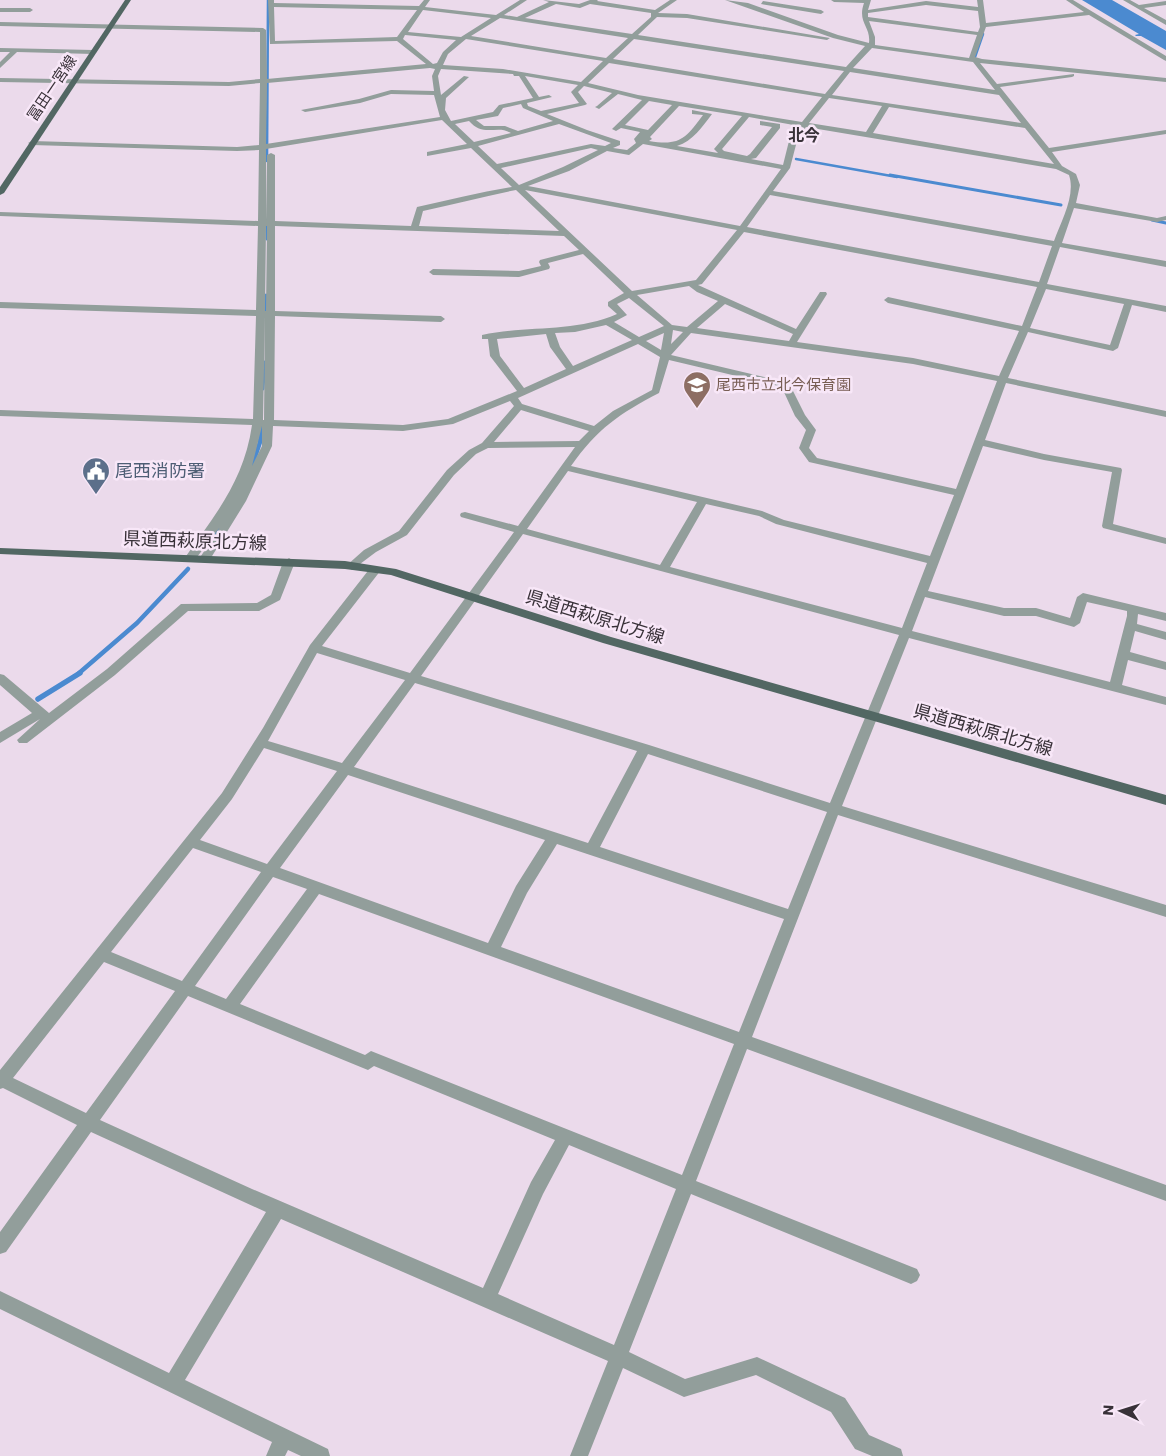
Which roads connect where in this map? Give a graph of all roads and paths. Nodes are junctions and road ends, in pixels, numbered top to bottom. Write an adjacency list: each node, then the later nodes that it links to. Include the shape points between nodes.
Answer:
1 (128, 0): 32 (main road, 冨田一宮線)
2 (427, 0): 20 (street)
3 (524, 0): 27 (street)
4 (546, 0): 13 (street)
5 (674, 0): 25 (street)
6 (728, 0): 14 (street)
7 (868, 0): 15 (street); 26 (street)
8 (980, 0): 23 (street)
9 (1069, 0): 24 (street)
10 (1126, 0): 19 (street)
11 (592, 1): 13 (street, via 580,6); 25 (street)
12 (924, 1): 23 (street); 26 (street)
13 (555, 2): 28 (street)
14 (738, 2): 18 (street, via 764,3 822,15); 37 (street, via 826,28)
15 (832, 2)
16 (272, 3): 20 (street); 38 (street)
17 (1166, 3): 19 (street)
18 (818, 4)
19 (1139, 7): 29 (street)
20 (420, 8): 27 (street); 34 (street)
21 (0, 10): 22 (street)
22 (30, 10)
23 (980, 10): 31 (street)
24 (1090, 13): 31 (street); 43 (street)
25 (655, 14): 35 (street); 37 (street)
26 (864, 15): 33 (street); 39 (street, via 873,38)
27 (497, 17): 28 (street); 36 (street)
28 (518, 19): 35 (street)
29 (1166, 23)
30 (0, 24): 32 (street)
31 (983, 25): 33 (street)
32 (110, 27): 42 (main road, 冨田一宮線); 55 (street, via 263,30)
33 (980, 34): 45 (street, via 972,58)
34 (401, 36): 36 (street); 38 (street); 47 (street)
35 (635, 37): 44 (street); 49 (street)
36 (463, 38): 44 (street); 48 (street, via 445,53)
37 (855, 41): 39 (street)
38 (272, 44): 55 (street)
39 (870, 45): 45 (street); 49 (street)
40 (0, 50): 41 (street)
41 (15, 51): 42 (street); 46 (street)
42 (93, 52): 56 (main road, 冨田一宮線)
43 (1166, 59)
44 (609, 60): 57 (street); 62 (street)
45 (976, 60): 50 (street); 58 (street)
46 (0, 66)
47 (429, 66): 48 (street); 55 (street)
48 (438, 67): 51 (street); 52 (street); 59 (street, via 435,76)
49 (848, 70): 61 (street); 62 (street)
50 (1091, 72): 54 (street); 58 (street)
51 (520, 73): 52 (street); 57 (street); 64 (street)
52 (466, 77): 70 (street, via 446,93)
53 (0, 80): 56 (street)
54 (1166, 80)
55 (268, 81): 56 (street, via 222,84); 87 (street)
56 (73, 82): 84 (main road, 冨田一宮線)
57 (586, 83): 60 (street); 72 (street, via 574,92 583,104)
58 (998, 86): 61 (street); 89 (street)
59 (437, 92): 70 (street); 71 (street, via 391,92)
60 (616, 92): 65 (street); 69 (street)
61 (1002, 94): 79 (street)
62 (827, 96): 67 (street); 77 (street)
63 (549, 97): 64 (street)
64 (537, 98): 66 (street)
65 (648, 98): 68 (street); 78 (street)
66 (523, 102): 72 (street, via 525,107); 74 (street, via 501,106 495,114)
67 (887, 104): 79 (street); 82 (street)
68 (676, 106): 68 (street, via 651,131 646,137 675,145 684,142 708,114); 73 (street)
69 (599, 107)
70 (440, 108): 75 (street)
71 (305, 110)
72 (542, 114): 76 (street)
73 (745, 117): 73 (street, via 718,149 722,153 747,158 753,156 777,126); 77 (street)
74 (471, 119): 75 (street); 81 (street, via 486,130 505,127)
75 (447, 120): 86 (street); 87 (street)
76 (558, 122): 81 (street); 83 (street)
77 (804, 124): 82 (street); 93 (street, via 794,137)
78 (620, 126): 83 (street); 85 (street, via 645,131 638,139)
79 (1029, 126): 89 (street)
80 (1166, 132): 89 (street)
81 (516, 133): 86 (street)
82 (868, 135): 92 (street)
83 (605, 139): 88 (street, via 617,143)
84 (32, 142): 87 (street, via 237,149); 96 (main road, 冨田一宮線)
85 (641, 142): 88 (street, via 630,153); 93 (street)
86 (473, 145): 90 (street); 91 (street)
87 (267, 147): 100 (street)
88 (605, 149): 91 (street, via 591,146); 94 (street, via 566,169)
89 (1050, 150): 92 (street)
90 (430, 154)
91 (496, 167): 94 (street)
92 (1058, 167): 97 (street, via 1072,174 1074,179)
93 (786, 168): 95 (street)
94 (518, 187): 101 (street); 102 (street, via 420,209); 103 (street)
95 (768, 192): 101 (street); 104 (street)
96 (0, 193)
97 (1072, 205): 99 (street); 104 (street)
98 (0, 214): 100 (street)
99 (1163, 220)
100 (266, 224): 102 (street); 117 (street)
101 (742, 228): 108 (street, via 698,282); 109 (street)
102 (414, 229): 103 (street)
103 (566, 234): 105 (street)
104 (1056, 245): 106 (street); 109 (street)
105 (584, 251): 107 (street, via 543,262 546,267 519,274); 110 (street)
106 (1166, 264)
107 (433, 272)
108 (692, 284): 110 (street); 112 (street)
109 (1041, 285): 114 (street); 121 (street)
110 (630, 294): 119 (street, via 611,304 623,314); 120 (street)
111 (823, 294): 124 (street)
112 (723, 300): 122 (street); 124 (street)
113 (888, 300): 121 (street)
114 (1129, 302): 116 (street); 121 (street, via 1113,348)
115 (0, 305): 117 (street)
116 (1166, 309)
117 (265, 314): 118 (street); 135 (street, via 260,391)
118 (441, 318)
119 (607, 322): 123 (street); 125 (street)
120 (669, 327): 122 (street); 125 (street); 127 (street)
121 (1025, 328): 129 (street)
122 (689, 330): 126 (street); 127 (street)
123 (550, 331): 128 (street, via 555,347); 130 (street, via 489,337 495,356)
124 (797, 333): 126 (street)
125 (638, 340): 127 (street); 128 (street)
126 (791, 345): 129 (street, via 913,361)
127 (665, 356): 136 (street, via 656,391 612,414); 141 (street, via 782,384 811,430 804,448 813,460)
128 (571, 370): 130 (street)
129 (1004, 380): 134 (street); 137 (street)
130 (523, 393): 131 (street)
131 (512, 398): 132 (street); 135 (street, via 450,422 426,426)
132 (519, 406): 136 (street); 139 (street)
133 (0, 413): 135 (street)
134 (1166, 414)
135 (262, 423): 147 (street, via 236,490); 148 (street, via 267,446 260,465)
136 (594, 429): 138 (street)
137 (980, 442): 141 (street); 145 (street, via 1117,470 1107,526)
138 (582, 444): 139 (street); 140 (street)
139 (486, 445): 151 (street, via 459,463 400,535 363,555)
140 (566, 468): 142 (street); 144 (street)
141 (960, 493): 149 (street)
142 (704, 501): 149 (street); 152 (street)
143 (465, 515): 144 (street)
144 (520, 529): 152 (street); 155 (street)
145 (1166, 541)
146 (0, 551): 147 (main road, 県道西萩原北方線)
147 (190, 559): 148 (main road, 県道西萩原北方線)
148 (206, 559): 150 (main road, 県道西萩原北方線)
149 (934, 560): 154 (street)
150 (289, 562): 151 (main road, 県道西萩原北方線); 169 (street, via 276,597 259,607 185,607 111,672)
151 (352, 566): 153 (main road, 県道西萩原北方線)
152 (663, 569): 159 (street)
153 (376, 570): 155 (main road, 県道西萩原北方線, via 392,572); 161 (street)
154 (922, 592): 156 (street, via 1004,612 1036,612 1074,623 1083,597); 159 (street)
155 (472, 598): 165 (street); 168 (main road, 県道西萩原北方線)
156 (1132, 609): 157 (street); 158 (street)
157 (1166, 617)
158 (1130, 626): 160 (street); 162 (street)
159 (906, 632): 166 (street); 168 (street)
160 (1166, 636)
161 (314, 648): 165 (street); 172 (street)
162 (1124, 655): 163 (street); 166 (street)
163 (1166, 666)
164 (0, 678): 169 (street)
165 (412, 678): 173 (street); 174 (street)
166 (1115, 687): 167 (street)
167 (1166, 700)
168 (871, 716): 175 (main road, 県道西萩原北方線); 176 (street)
169 (45, 717): 170 (street); 171 (street)
170 (0, 738)
171 (23, 740)
172 (261, 743): 174 (street); 178 (street)
173 (645, 748): 176 (street); 179 (street)
174 (346, 769): 177 (street); 180 (street)
175 (1166, 800)
176 (834, 809): 182 (street); 183 (street)
177 (553, 838): 179 (street); 184 (street, via 521,890)
178 (192, 842): 180 (street); 185 (street)
179 (591, 851): 183 (street)
180 (271, 869): 181 (street); 186 (street)
181 (317, 886): 184 (street); 187 (street)
182 (1166, 911)
183 (792, 916): 188 (street)
184 (492, 950): 188 (street)
185 (102, 955): 186 (street); 189 (street)
186 (186, 989): 187 (street); 190 (street)
187 (229, 1007): 191 (street, via 368,1063 371,1058)
188 (743, 1040): 192 (street); 193 (street)
189 (1, 1081): 190 (street)
190 (87, 1124): 194 (street); 195 (street)
191 (566, 1136): 192 (street); 197 (street, via 537,1188)
192 (686, 1184): 196 (street); 199 (street)
193 (1166, 1193)
194 (277, 1209): 197 (street); 200 (street)
195 (0, 1246)
196 (911, 1275)
197 (488, 1299): 199 (street)
198 (0, 1300): 200 (street)
199 (619, 1355): 204 (street); 205 (street, via 684,1388 758,1366 838,1405 862,1442)
200 (173, 1383): 201 (street)
201 (284, 1438): 202 (street); 203 (street)
202 (275, 1456)
203 (321, 1456)
204 (579, 1456)
205 (894, 1456)

